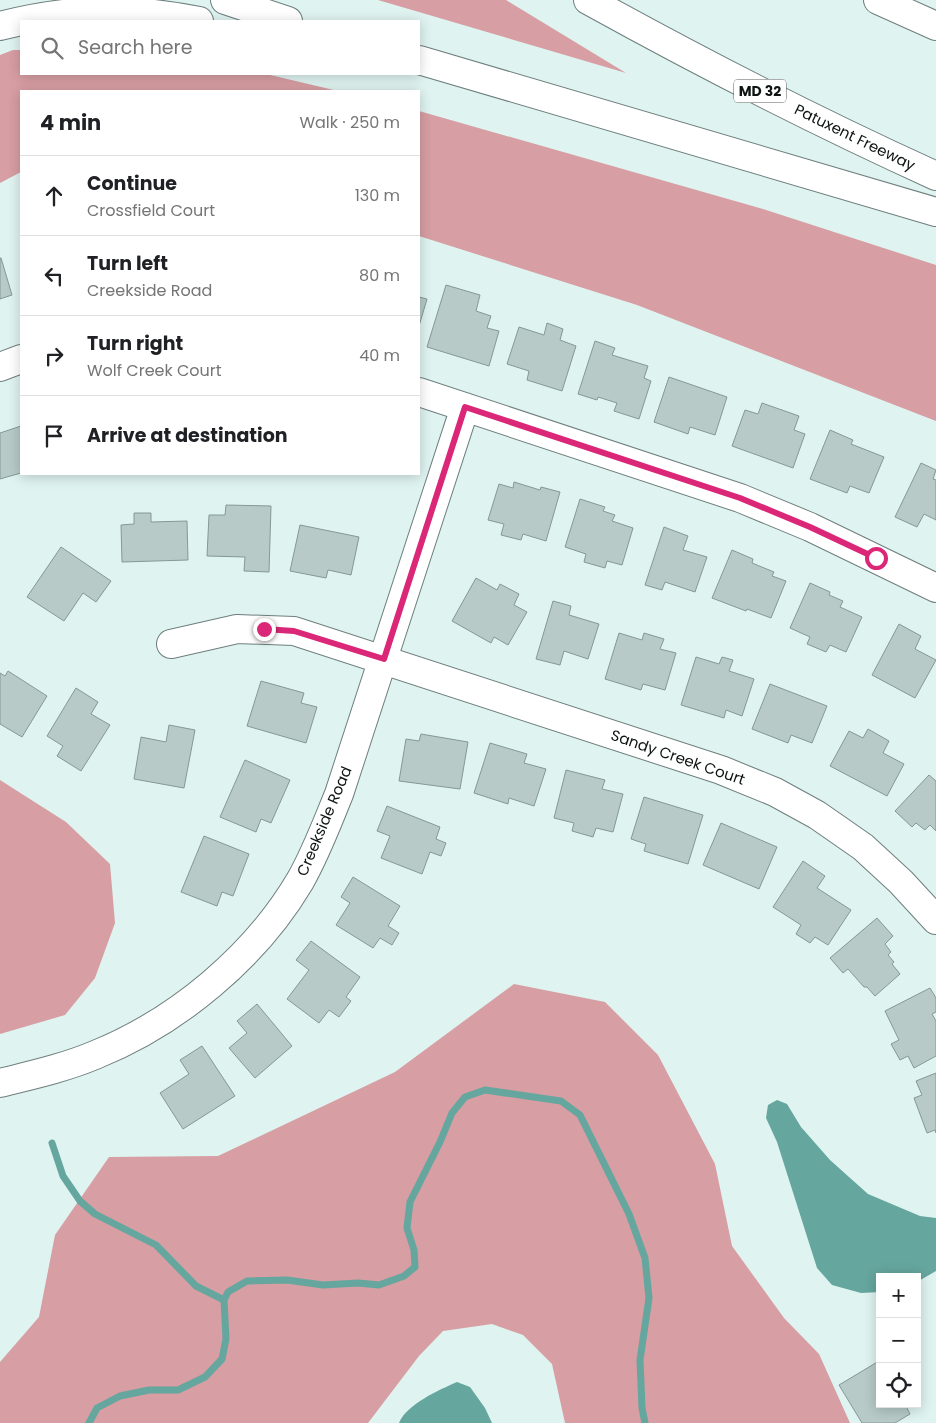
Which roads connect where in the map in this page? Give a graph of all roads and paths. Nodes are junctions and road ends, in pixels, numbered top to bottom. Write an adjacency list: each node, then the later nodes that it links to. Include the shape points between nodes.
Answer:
1 (225, 0): 6 (main road)
2 (588, 0): 13 (main road, Patuxent Freeway / MD 32, via 759,91)
3 (878, 0): 9 (main road)
4 (29, 20): 5 (main road, via 93,11 166,15)
5 (194, 20)
6 (285, 20)
7 (20, 22): 8 (main road)
8 (0, 26)
9 (936, 26)
10 (420, 60): 12 (main road)
11 (420, 66): 12 (main road)
12 (491, 81): 14 (main road)
13 (936, 176)
14 (936, 212)
15 (20, 359): 16 (main road)
16 (0, 367)
17 (420, 392): 18 (main road)
18 (465, 407): 19 (main road, via 740,498 810,527); 21 (main road, Creekside Road)
19 (936, 588)
20 (171, 644): 21 (main road, Sandy Creek Court, via 237,629 294,631)
21 (384, 659): 22 (main road, Sandy Creek Court, via 721,770 775,792 863,847); 23 (main road, Creekside Road, via 321,838 300,881 265,930 223,974 183,1007 140,1033 95,1055)
22 (936, 920)
23 (0, 1083)

